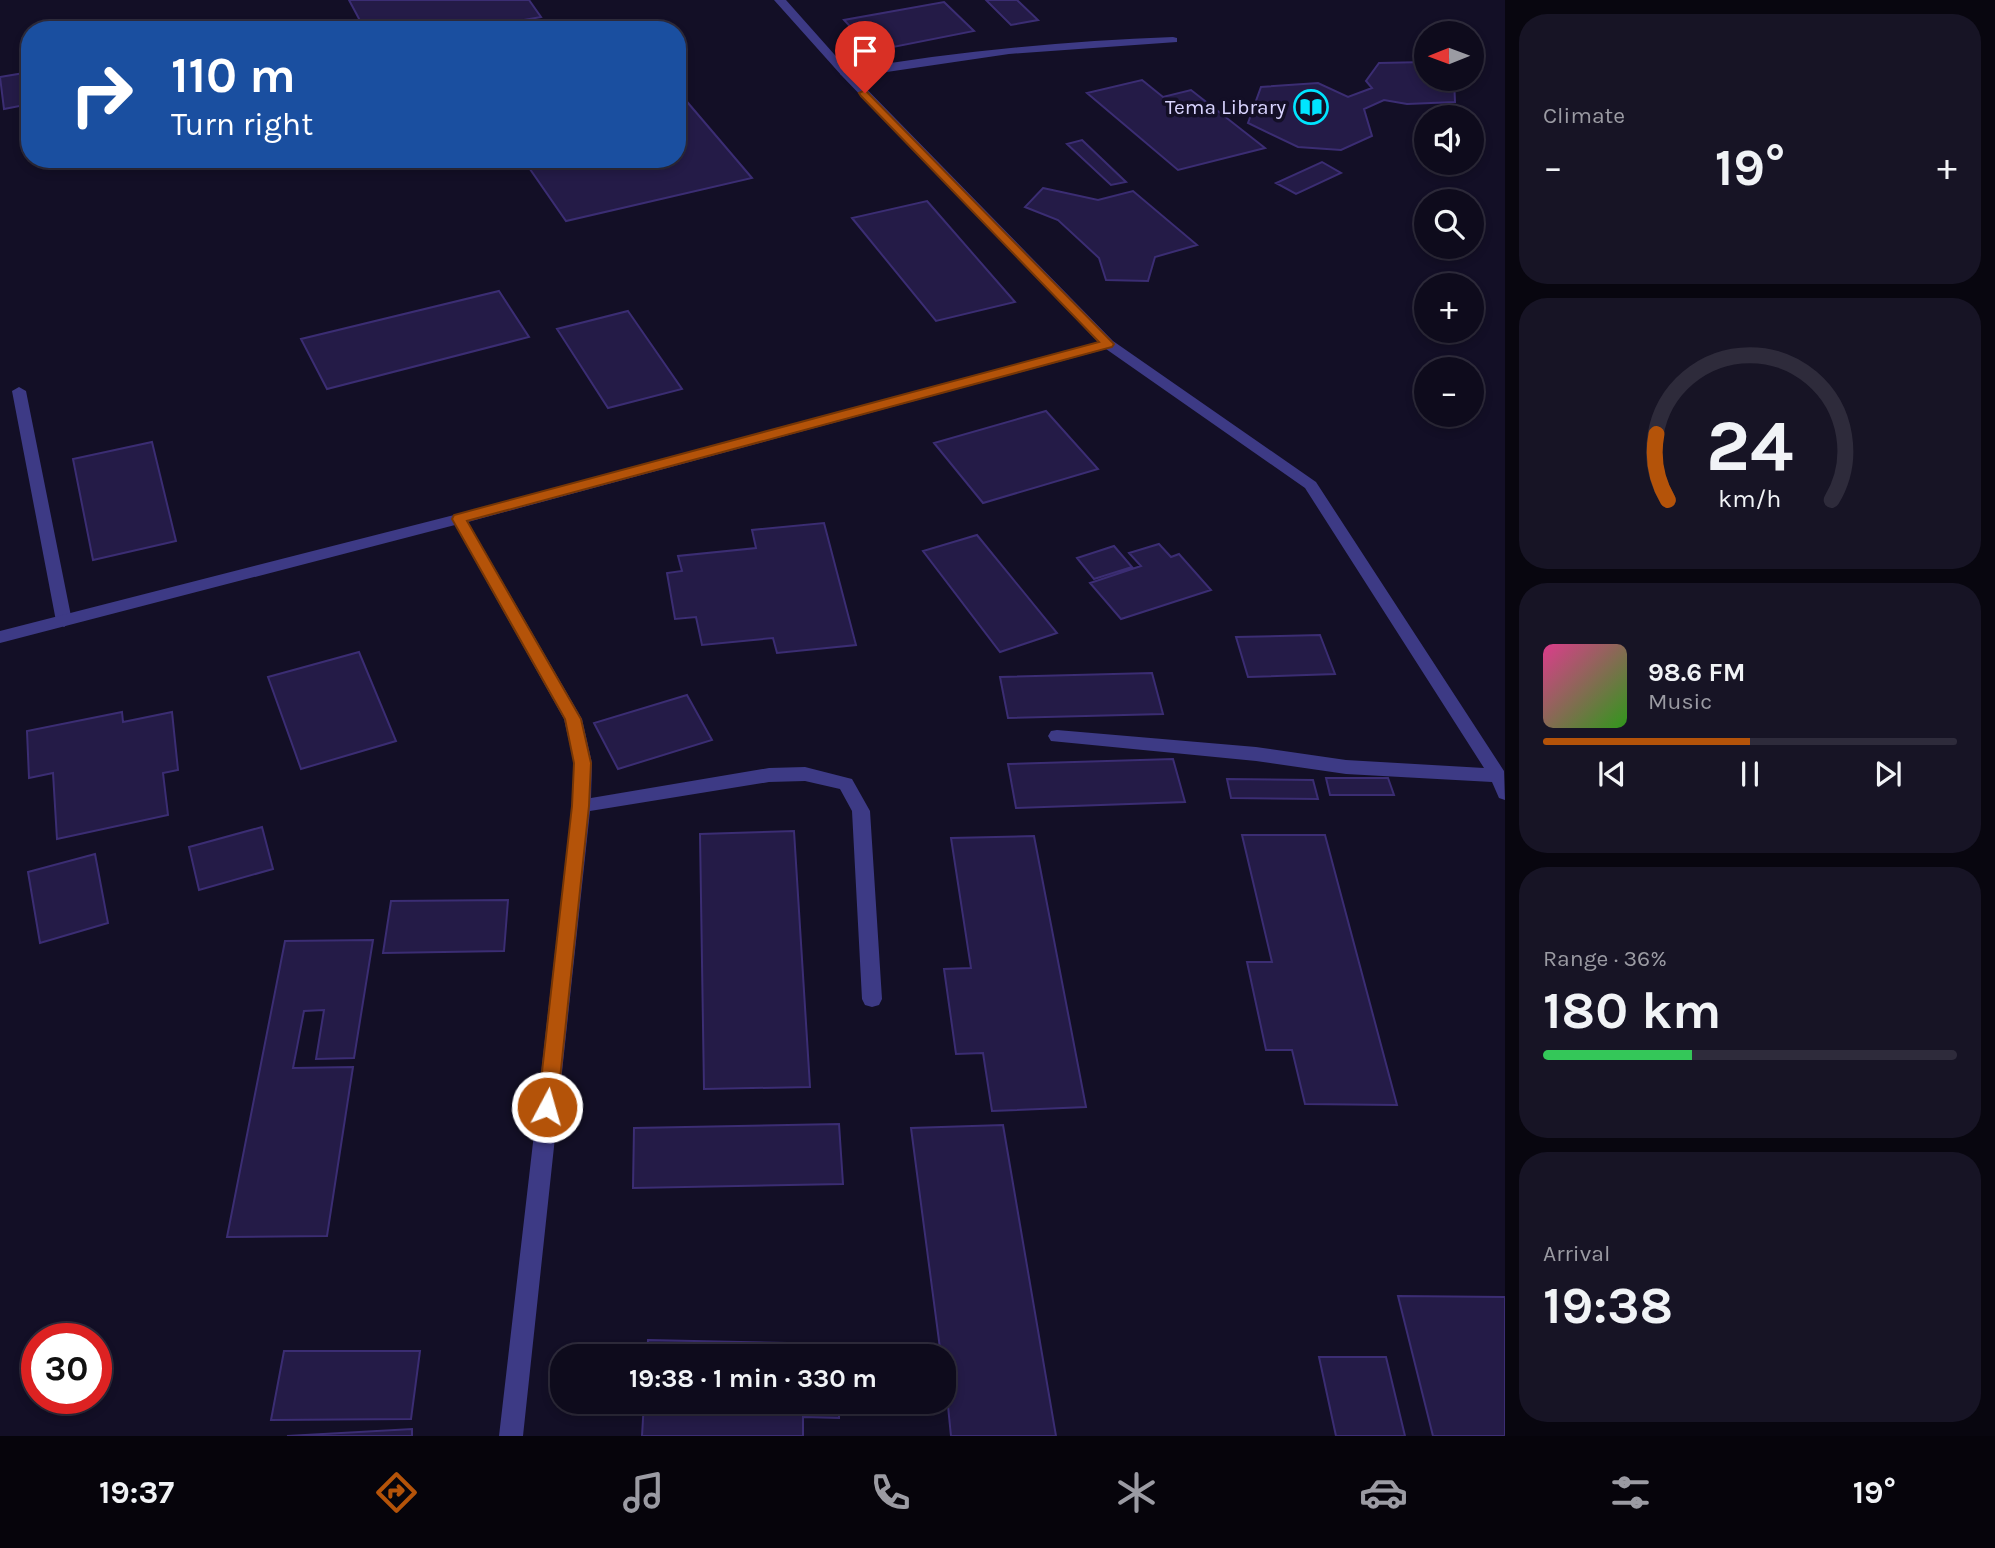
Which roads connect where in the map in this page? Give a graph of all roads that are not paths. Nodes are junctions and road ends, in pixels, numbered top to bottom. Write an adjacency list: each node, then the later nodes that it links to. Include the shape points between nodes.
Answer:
1 (780, 0): 3 (street)
2 (1173, 40): 3 (street, via 993,51)
3 (846, 74): 4 (street)
4 (1108, 344): 6 (street); 10 (street, via 1311,485)
5 (19, 391): 7 (street)
6 (459, 519): 7 (street); 11 (street, via 573,719 583,763)
7 (64, 621): 8 (street)
8 (0, 637)
9 (1058, 736): 10 (street)
10 (1502, 784)
11 (581, 806): 12 (street, via 769,775 805,774 846,784 861,811); 13 (street)
12 (872, 999)
13 (511, 1436)

